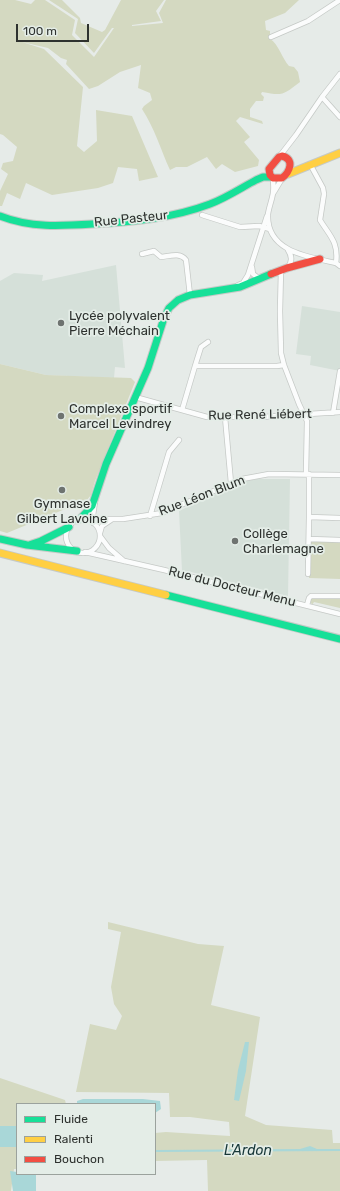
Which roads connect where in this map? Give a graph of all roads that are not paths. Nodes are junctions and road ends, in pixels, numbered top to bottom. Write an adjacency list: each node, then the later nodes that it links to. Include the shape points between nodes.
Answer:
1 (340, 0): 2 (street, via 308,21)
2 (271, 37)
3 (340, 74): 4 (street)
4 (322, 97): 5 (street); 7 (street)
5 (340, 117)
6 (340, 153): 9 (main road)
7 (279, 157): 8 (main road, via 286,156); 10 (main road)
8 (290, 160): 9 (main road); 11 (main road, via 291,168)
9 (310, 164): 11 (main road); 24 (street, via 323,188 320,220 333,237)
10 (270, 167): 12 (main road); 13 (main road, Rue Pasteur)
11 (285, 176): 12 (main road, via 279,179); 14 (street)
12 (272, 177): 13 (main road, Rue Pasteur); 14 (street)
13 (256, 180): 17 (main road, Rue Pasteur, via 212,204 166,217 128,222 48,226 25,224)
14 (274, 192): 15 (street)
15 (268, 213): 18 (street); 19 (street)
16 (202, 215): 18 (street, via 240,227)
17 (0, 216)
18 (263, 227): 19 (street); 23 (street)
19 (270, 229): 20 (street, via 274,238)
20 (287, 250): 22 (street); 25 (street, via 291,264)
21 (142, 254): 28 (street, via 154,251 160,257 183,256 186,260)
22 (320, 259): 24 (street); 25 (main road)
23 (252, 263): 26 (street, via 254,274); 27 (street, via 245,280)
24 (339, 263)
25 (284, 269): 26 (main road); 30 (street, via 280,311 281,353)
26 (263, 278): 27 (main road)
27 (234, 287): 28 (main road)
28 (190, 295): 33 (main road, via 178,300 166,313 148,368)
29 (208, 342): 31 (street, via 201,347)
30 (284, 365): 31 (street); 37 (street)
31 (195, 366): 34 (street)
32 (340, 371): 36 (street)
33 (135, 397): 34 (street, Rue René Liébert); 43 (main road, via 99,482)
34 (182, 410): 38 (street, Rue René Liébert, via 201,417)
35 (340, 412): 36 (street, Rue René Liébert)
36 (333, 413): 37 (street, Rue René Liébert)
37 (304, 415): 38 (street, Rue René Liébert); 40 (street, via 308,427)
38 (225, 418): 42 (street)
39 (179, 440): 45 (street, via 169,452)
40 (308, 474): 41 (street, Rue Léon Blum); 42 (street, Rue Léon Blum, via 269,474); 46 (street)
41 (340, 475)
42 (231, 483): 45 (street, Rue Léon Blum)
43 (96, 498): 44 (street); 48 (main road)
44 (95, 508): 49 (street, via 99,516); 50 (street)
45 (150, 516): 49 (street, Rue Léon Blum)
46 (309, 517): 47 (street); 54 (street)
47 (340, 518)
48 (77, 520): 50 (street); 51 (street)
49 (112, 520): 50 (street, Rue Léon Blum, via 100,519); 52 (street, via 102,526)
50 (93, 522): 52 (street)
51 (69, 527): 56 (main road); 57 (street, via 67,541)
52 (100, 535): 58 (street, via 94,549); 60 (street, Rue du Docteur Menu, via 109,548)
53 (0, 539): 56 (main road)
54 (309, 539): 55 (street); 61 (street)
55 (340, 540)
56 (27, 545): 57 (main road)
57 (77, 551): 58 (street)
58 (85, 552): 60 (street, Rue du Docteur Menu)
59 (0, 553): 65 (main road)
60 (124, 561): 63 (street, Rue du Docteur Menu)
61 (308, 574)
62 (340, 596): 63 (street, via 311,596)
63 (306, 605): 64 (street, Rue du Docteur Menu)
64 (340, 614)
65 (340, 638)

